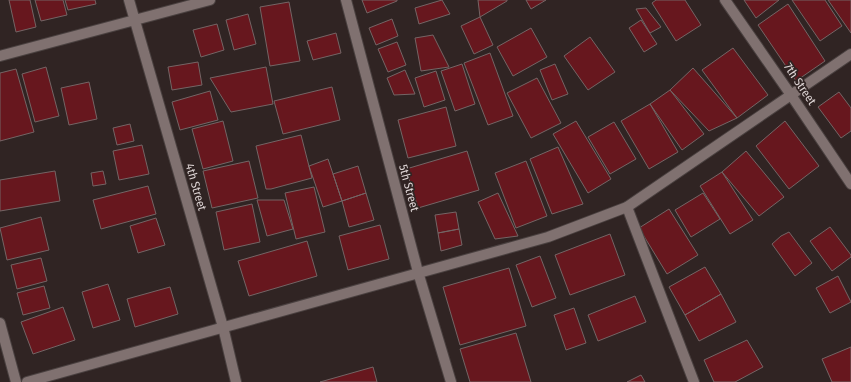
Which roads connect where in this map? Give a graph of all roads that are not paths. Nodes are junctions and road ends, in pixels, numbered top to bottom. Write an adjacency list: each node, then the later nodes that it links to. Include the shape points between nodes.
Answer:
1 (129, 0): 5 (street, 4th Street)
2 (210, 0): 5 (street)
3 (346, 0): 11 (street, 5th Street)
4 (726, 0): 8 (street, 7th Street)
5 (135, 20): 7 (street); 13 (street, 4th Street)
6 (851, 54): 8 (street)
7 (0, 56)
8 (791, 95): 9 (street, 7th Street); 10 (street)
9 (851, 184)
10 (626, 207): 11 (street, via 548,237); 18 (street)
11 (418, 272): 13 (street); 17 (street, 5th Street)
12 (0, 323): 14 (street)
13 (223, 327): 15 (street); 16 (street, 4th Street)
14 (16, 382)
15 (27, 382)
16 (236, 382)
17 (450, 382)
18 (694, 382)

